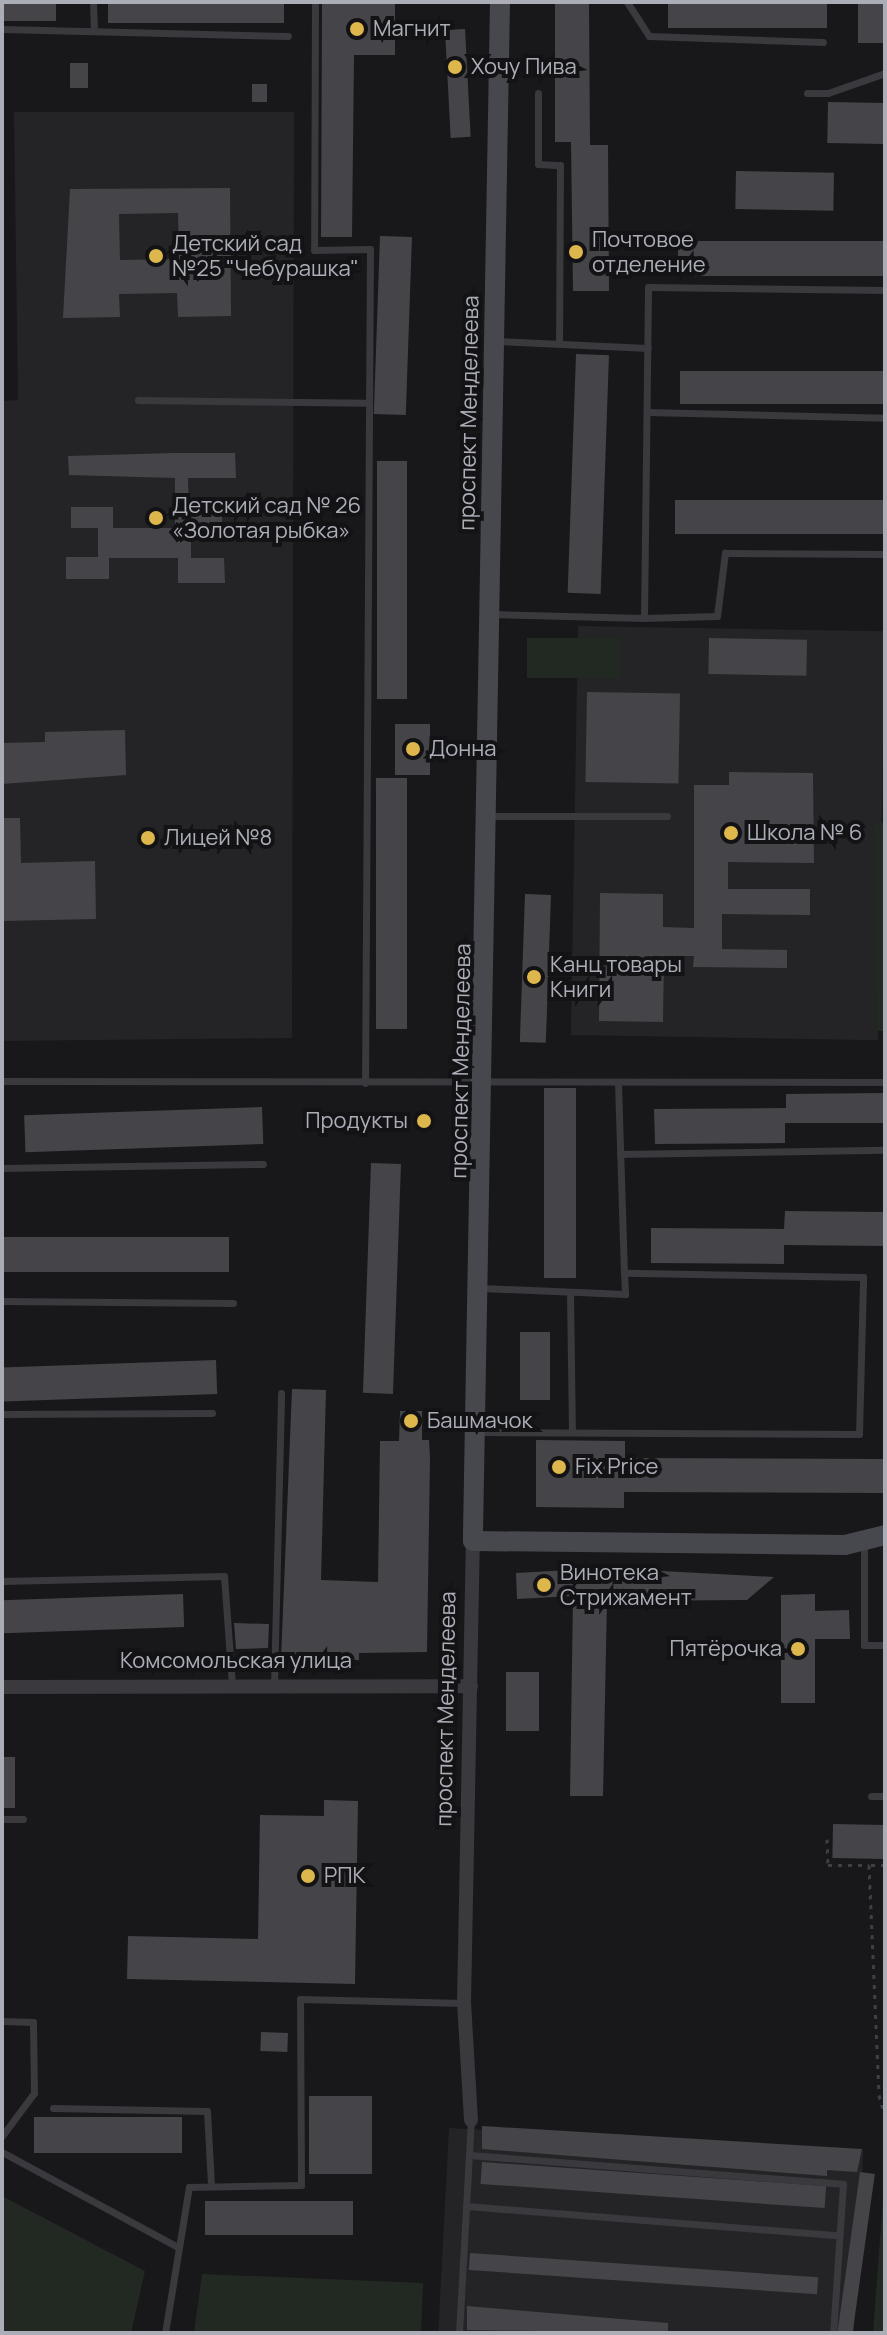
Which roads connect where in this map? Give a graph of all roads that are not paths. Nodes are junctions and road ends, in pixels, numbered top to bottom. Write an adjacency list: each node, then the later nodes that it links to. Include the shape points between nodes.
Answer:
1 (93, 2): 6 (lane)
2 (315, 2): 17 (lane, via 314,250 370,249)
3 (500, 2): 13 (street, проспект Менделеева)
4 (627, 2): 8 (lane, via 649,36)
5 (2, 29): 6 (lane)
6 (94, 31): 7 (lane)
7 (288, 36)
8 (823, 42)
9 (885, 73): 11 (lane, via 828,93)
10 (538, 93): 14 (lane, via 538,164 560,165)
11 (807, 93)
12 (885, 290): 15 (lane, via 648,287)
13 (494, 341): 14 (lane); 21 (street, проспект Менделеева)
14 (559, 344): 15 (lane)
15 (648, 348): 18 (lane)
16 (138, 400): 17 (lane)
17 (369, 403): 27 (lane)
18 (647, 412): 19 (lane); 22 (lane)
19 (885, 418)
20 (885, 554): 22 (lane, via 725,553 717,616)
21 (491, 614): 22 (lane); 23 (street, проспект Менделеева)
22 (644, 618)
23 (488, 816): 24 (lane); 29 (street, проспект Менделеева)
24 (667, 816)
25 (4, 1081): 27 (lane); 30 (lane)
26 (885, 1082): 28 (lane)
27 (365, 1083): 29 (lane)
28 (618, 1083): 29 (lane); 32 (lane)
29 (484, 1084): 36 (street, проспект Менделеева)
30 (2, 1091)
31 (885, 1150): 32 (lane)
32 (620, 1154): 35 (lane)
33 (263, 1164): 34 (lane)
34 (2, 1168)
35 (624, 1273): 37 (lane, via 625,1294); 44 (lane, via 863,1277 859,1434)
36 (480, 1288): 37 (lane); 43 (street, проспект Менделеева)
37 (570, 1292): 44 (lane)
38 (2, 1301): 39 (lane)
39 (233, 1303)
40 (281, 1393): 51 (lane)
41 (212, 1413): 42 (lane)
42 (2, 1414)
43 (477, 1432): 44 (lane); 46 (street, проспект Менделеева)
44 (572, 1432)
45 (885, 1535): 47 (street)
46 (473, 1541): 47 (street); 52 (street, проспект Менделеева)
47 (864, 1542): 49 (lane, via 864,1645)
48 (2, 1581): 50 (lane, via 224,1576)
49 (885, 1645)
50 (232, 1685): 51 (street, Комсомольская улица); 53 (street, Комсомольская улица)
51 (274, 1685): 52 (street, Комсомольская улица)
52 (471, 1686): 58 (street, проспект Менделеева)
53 (2, 1687)
54 (871, 1796): 55 (lane)
55 (885, 1796)
56 (2, 1819): 57 (lane)
57 (23, 1819)
58 (464, 2003): 61 (street, проспект Менделеева); 65 (lane, via 300,1999 301,2185)
59 (2, 2021): 62 (lane, via 33,2022 34,2093)
60 (53, 2108): 65 (lane, via 207,2111)
61 (471, 2120): 64 (lane)
62 (2, 2136)
63 (2, 2152): 68 (lane)
64 (469, 2155): 66 (lane); 67 (lane, via 843,2184)
65 (211, 2186): 68 (lane, via 189,2187)
66 (466, 2206): 67 (lane); 70 (lane)
67 (837, 2235): 71 (lane)
68 (178, 2247): 69 (lane)
69 (165, 2333)
70 (459, 2333)
71 (833, 2333)

